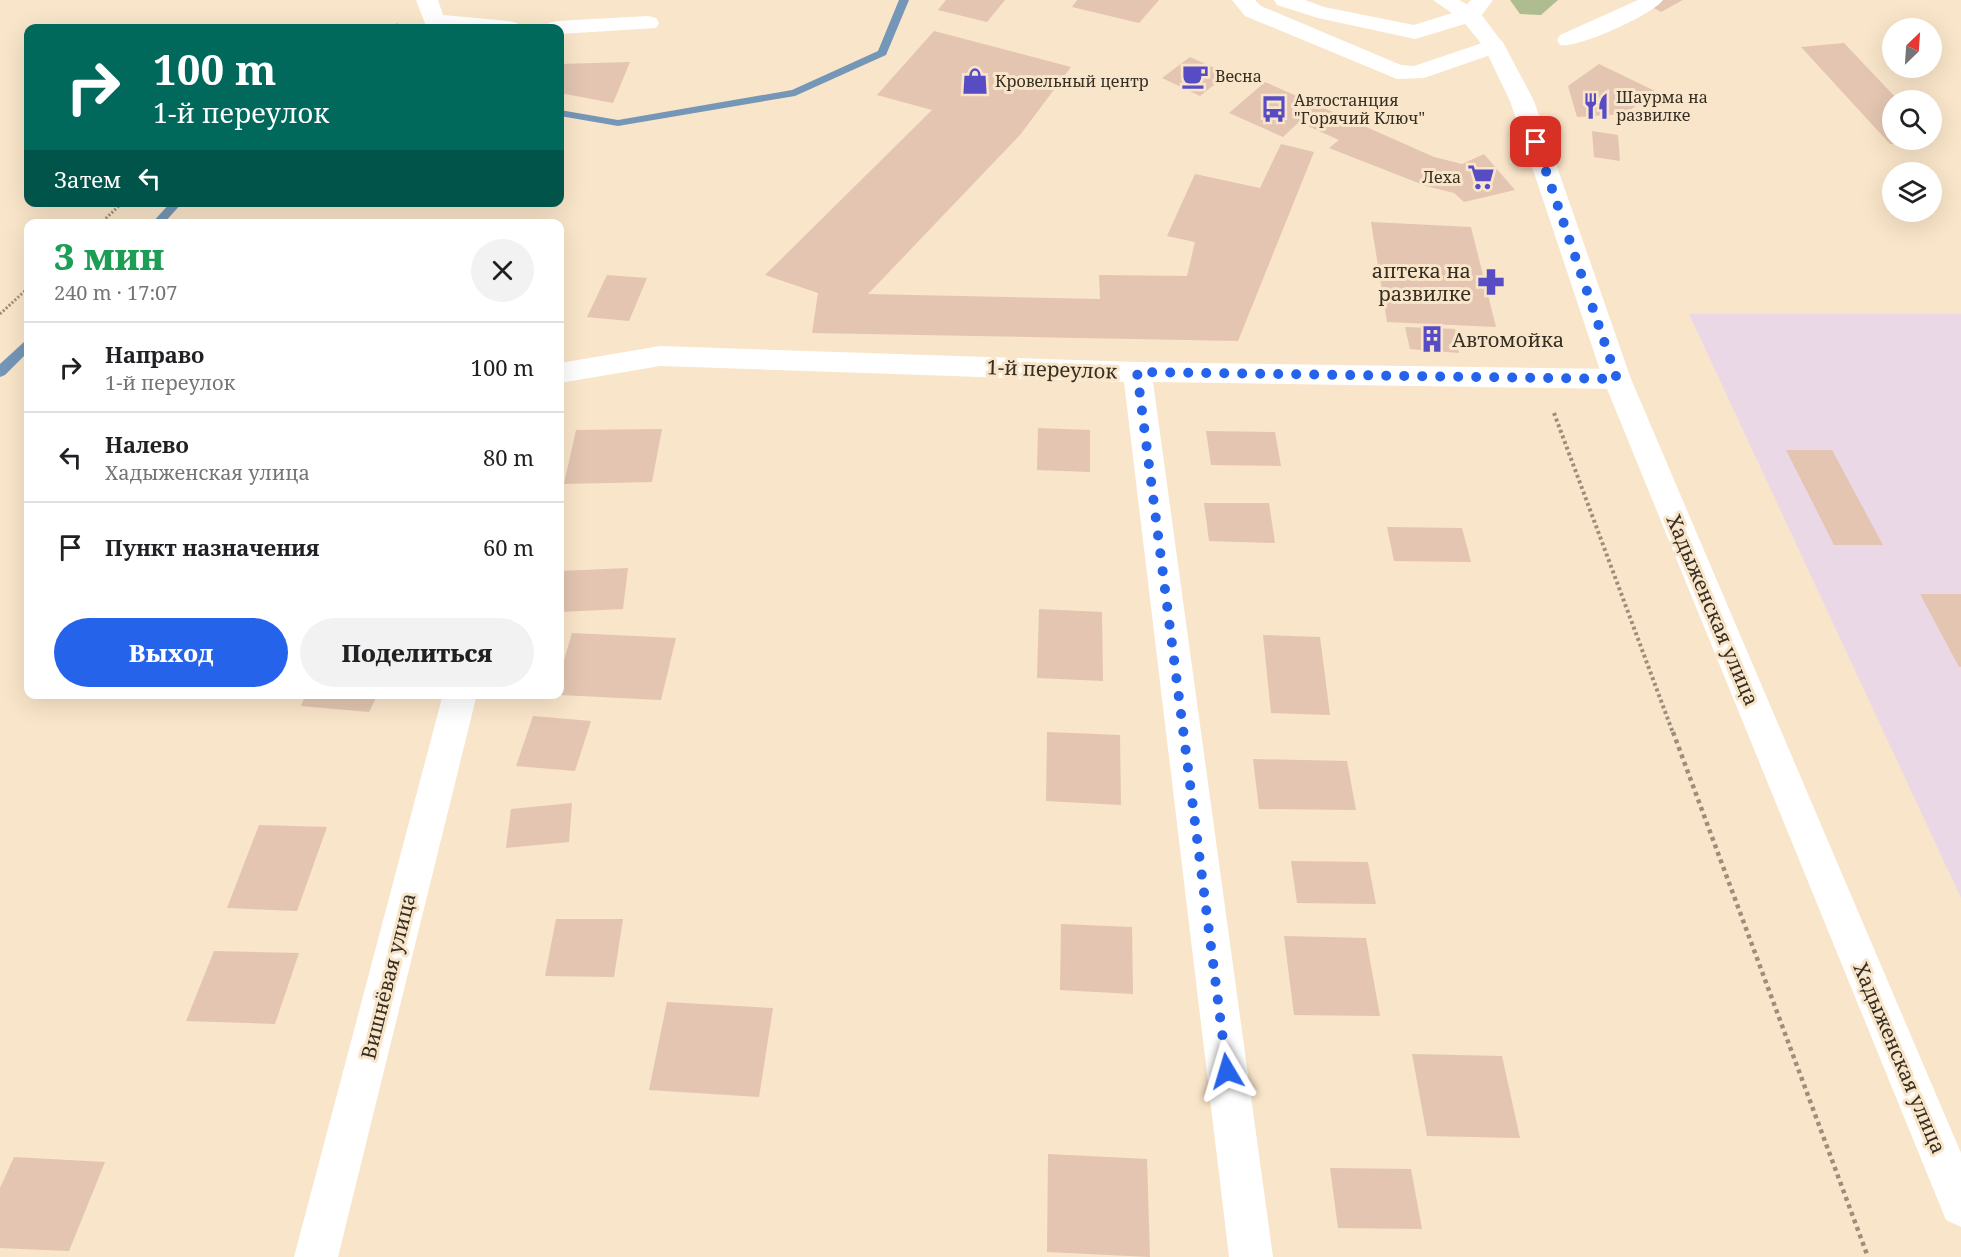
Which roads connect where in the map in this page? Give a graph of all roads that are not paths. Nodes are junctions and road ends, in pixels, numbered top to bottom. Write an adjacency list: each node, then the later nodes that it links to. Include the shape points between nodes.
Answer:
1 (427, 0): 7 (street, via 434,21)
2 (1243, 0): 10 (street, via 1253,11 1397,72 1416,73)
3 (1285, 0): 5 (street, via 1318,12 1416,32)
4 (1652, 0): 9 (street)
5 (1465, 5): 10 (street, Хадыженская улица)
6 (648, 22): 8 (street)
7 (466, 24)
8 (564, 28)
9 (1568, 40)
10 (1494, 46): 13 (street, Хадыженская улица, via 1522,101)
11 (564, 372): 12 (street, 1-й переулок, via 660,356)
12 (1137, 372): 13 (street, 1-й переулок); 17 (street)
13 (1617, 379): 15 (street, Хадыженская улица)
14 (459, 699): 16 (street, Вишнёвая улица)
15 (1961, 1205)
16 (316, 1257)
17 (1251, 1257)

